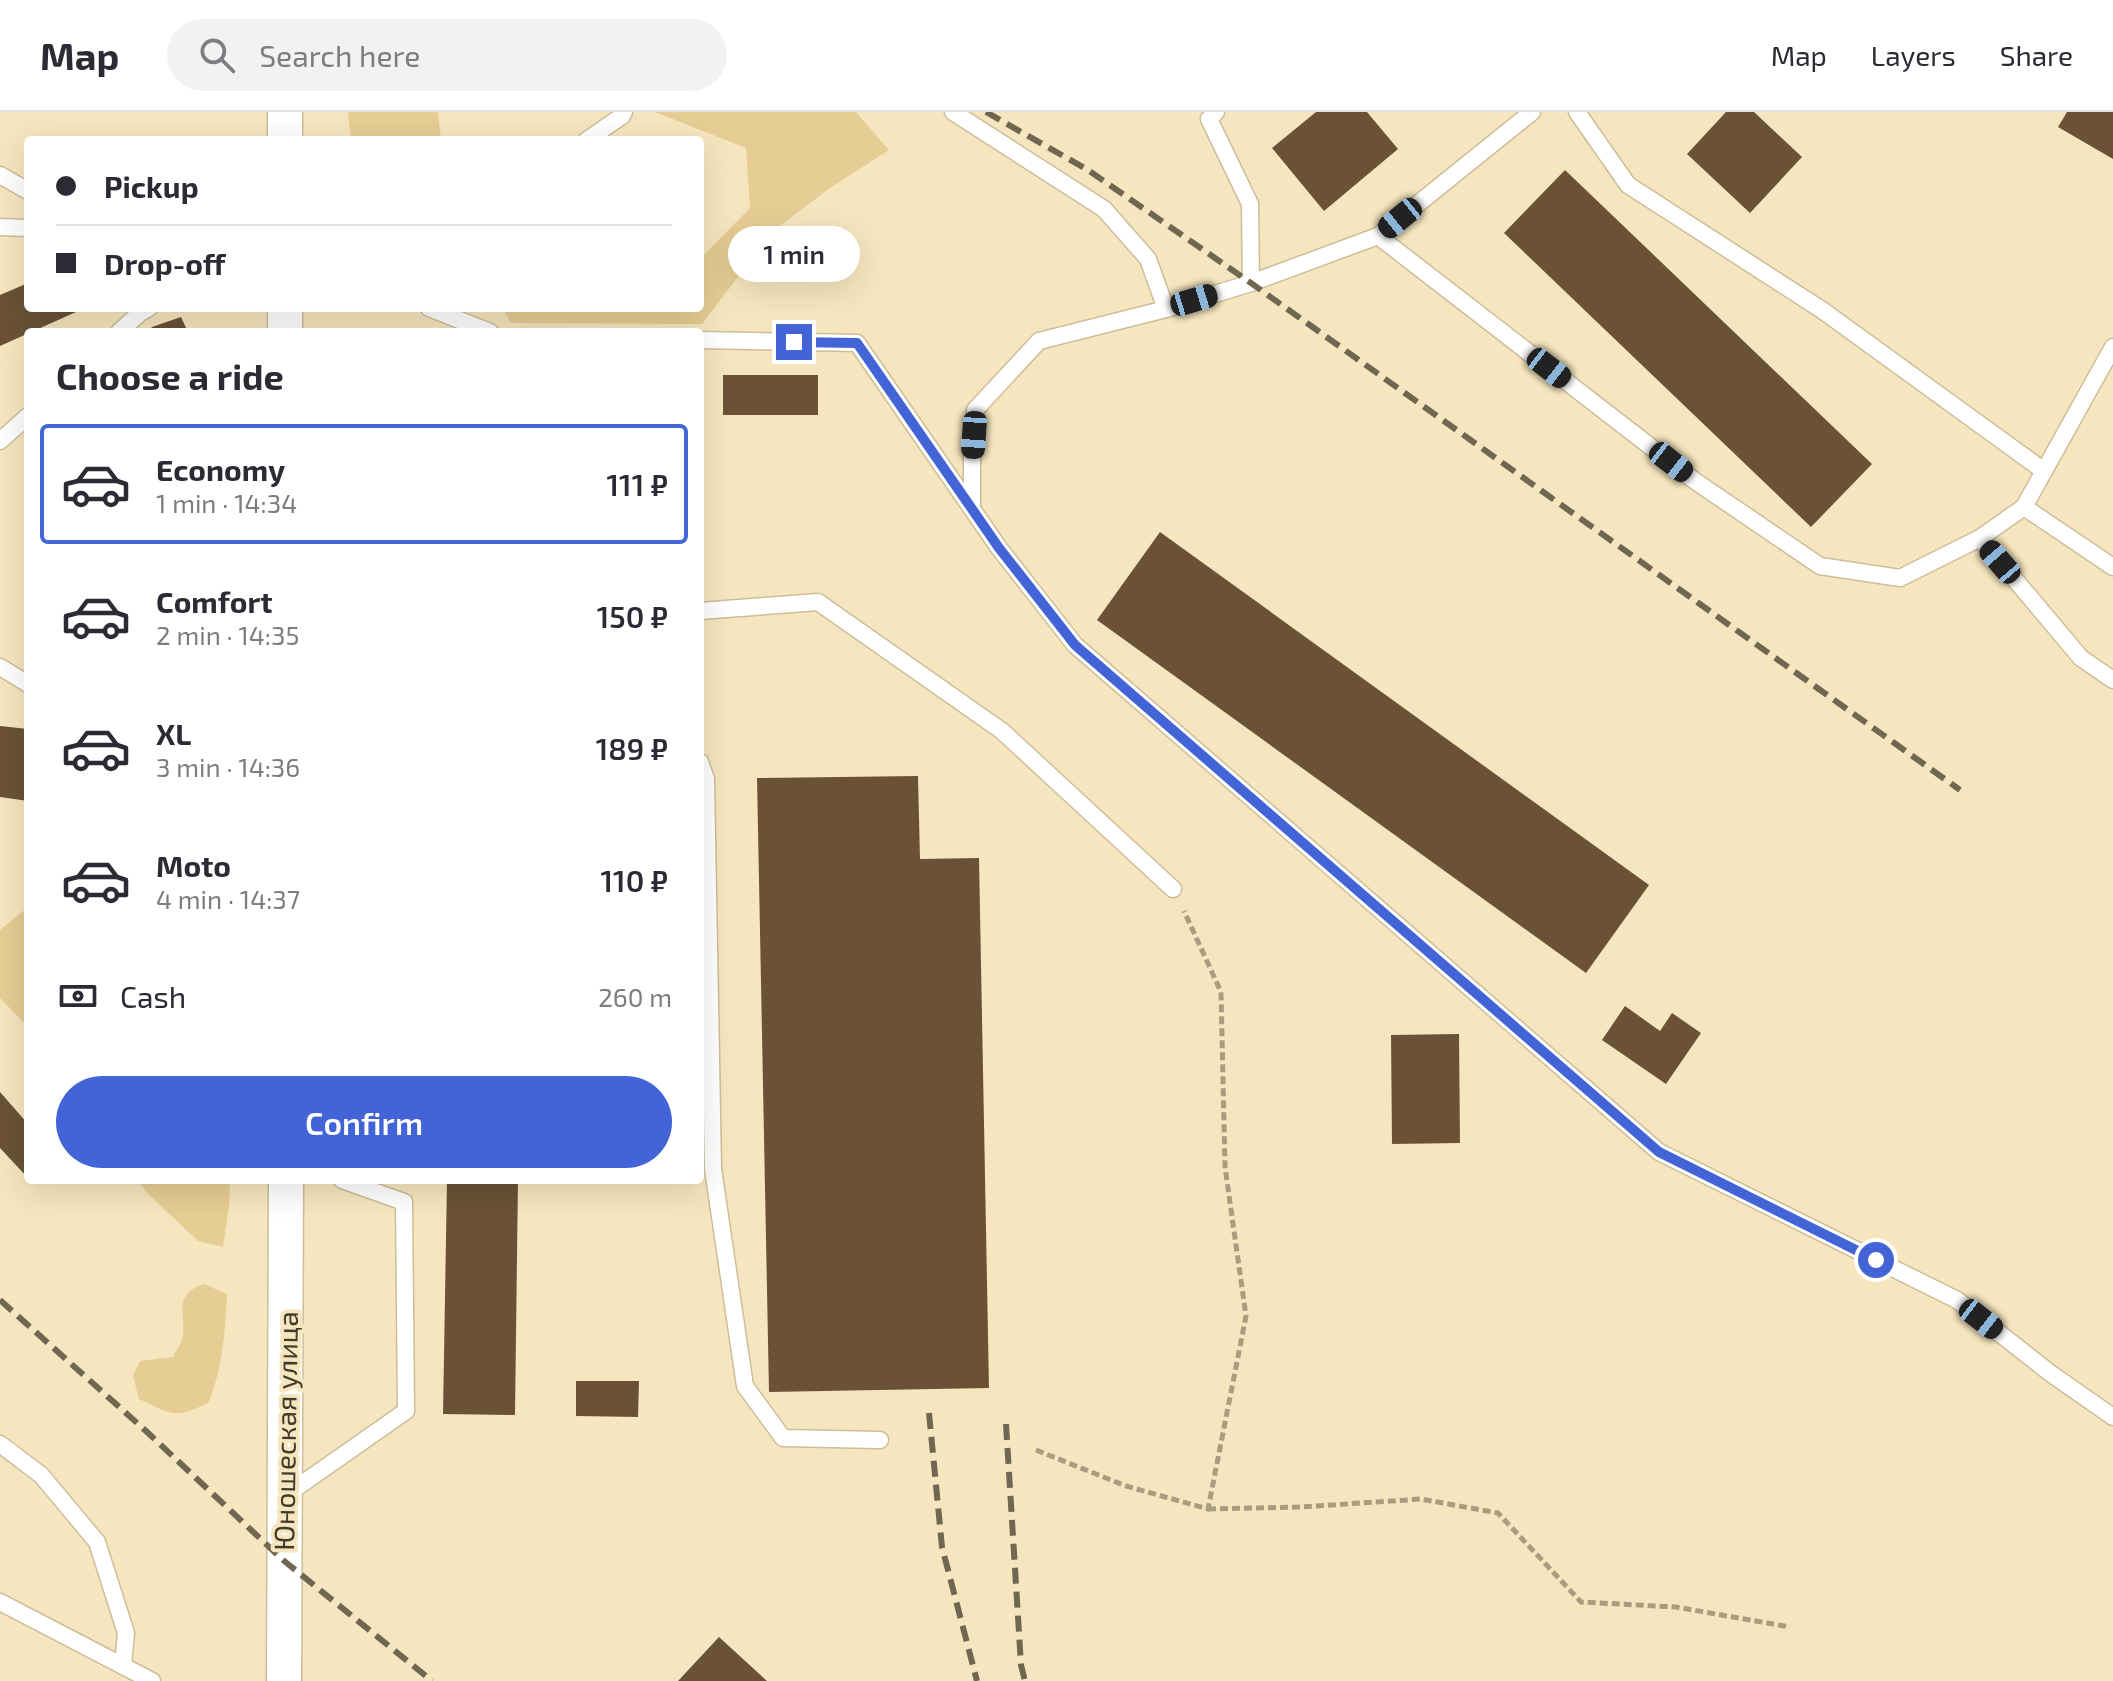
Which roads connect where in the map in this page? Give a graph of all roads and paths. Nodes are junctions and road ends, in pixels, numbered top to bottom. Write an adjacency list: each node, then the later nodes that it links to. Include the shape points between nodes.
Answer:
1 (285, 112): 7 (street)
2 (624, 112): 8 (lane)
3 (953, 112): 15 (lane, via 1104,209 1148,259)
4 (1216, 112): 14 (lane, via 1209,119 1250,204)
5 (1532, 112): 13 (lane)
6 (1577, 112): 24 (lane, via 1628,185 1822,310)
7 (285, 136)
8 (593, 136)
9 (0, 175): 10 (lane)
10 (24, 189)
11 (0, 227): 12 (lane)
12 (24, 228)
13 (1378, 236): 14 (lane); 27 (lane, via 1695,481 1820,566 1900,578)
14 (1251, 283): 15 (lane)
15 (1166, 309): 26 (lane, via 1039,341 975,410)
16 (142, 312): 18 (lane)
17 (439, 312): 19 (lane)
18 (123, 328)
19 (480, 328)
20 (704, 340): 26 (lane, via 857,343)
21 (2113, 347): 24 (lane)
22 (24, 420): 23 (lane)
23 (0, 441)
24 (2044, 471): 25 (lane)
25 (2024, 507): 27 (lane); 28 (lane)
26 (972, 510): 37 (lane, via 1075,645 1659,1152 1957,1300)
27 (1980, 538): 31 (lane, via 2081,658)
28 (2113, 567)
29 (704, 611): 34 (lane, via 818,602 1002,731)
30 (0, 667): 32 (lane)
31 (2113, 680)
32 (24, 682)
33 (704, 773): 38 (lane, via 713,1169 745,1386 783,1438)
34 (1173, 889): 42 (path, via 1221,992 1225,1167 1246,1316)
35 (286, 1184): 41 (street, Юношеская улица)
36 (353, 1184): 41 (lane, via 404,1202 406,1411)
37 (2113, 1417)
38 (880, 1440)
39 (0, 1444): 45 (lane, via 41,1475 97,1542 126,1633)
40 (1036, 1450): 42 (path, via 1126,1486)
41 (285, 1496): 47 (street, Юношеская улица)
42 (1208, 1509): 44 (path, via 1421,1499 1498,1513 1581,1602 1676,1607)
43 (0, 1602): 45 (lane)
44 (1790, 1627)
45 (123, 1666): 46 (lane)
46 (152, 1681)
47 (284, 1681)

